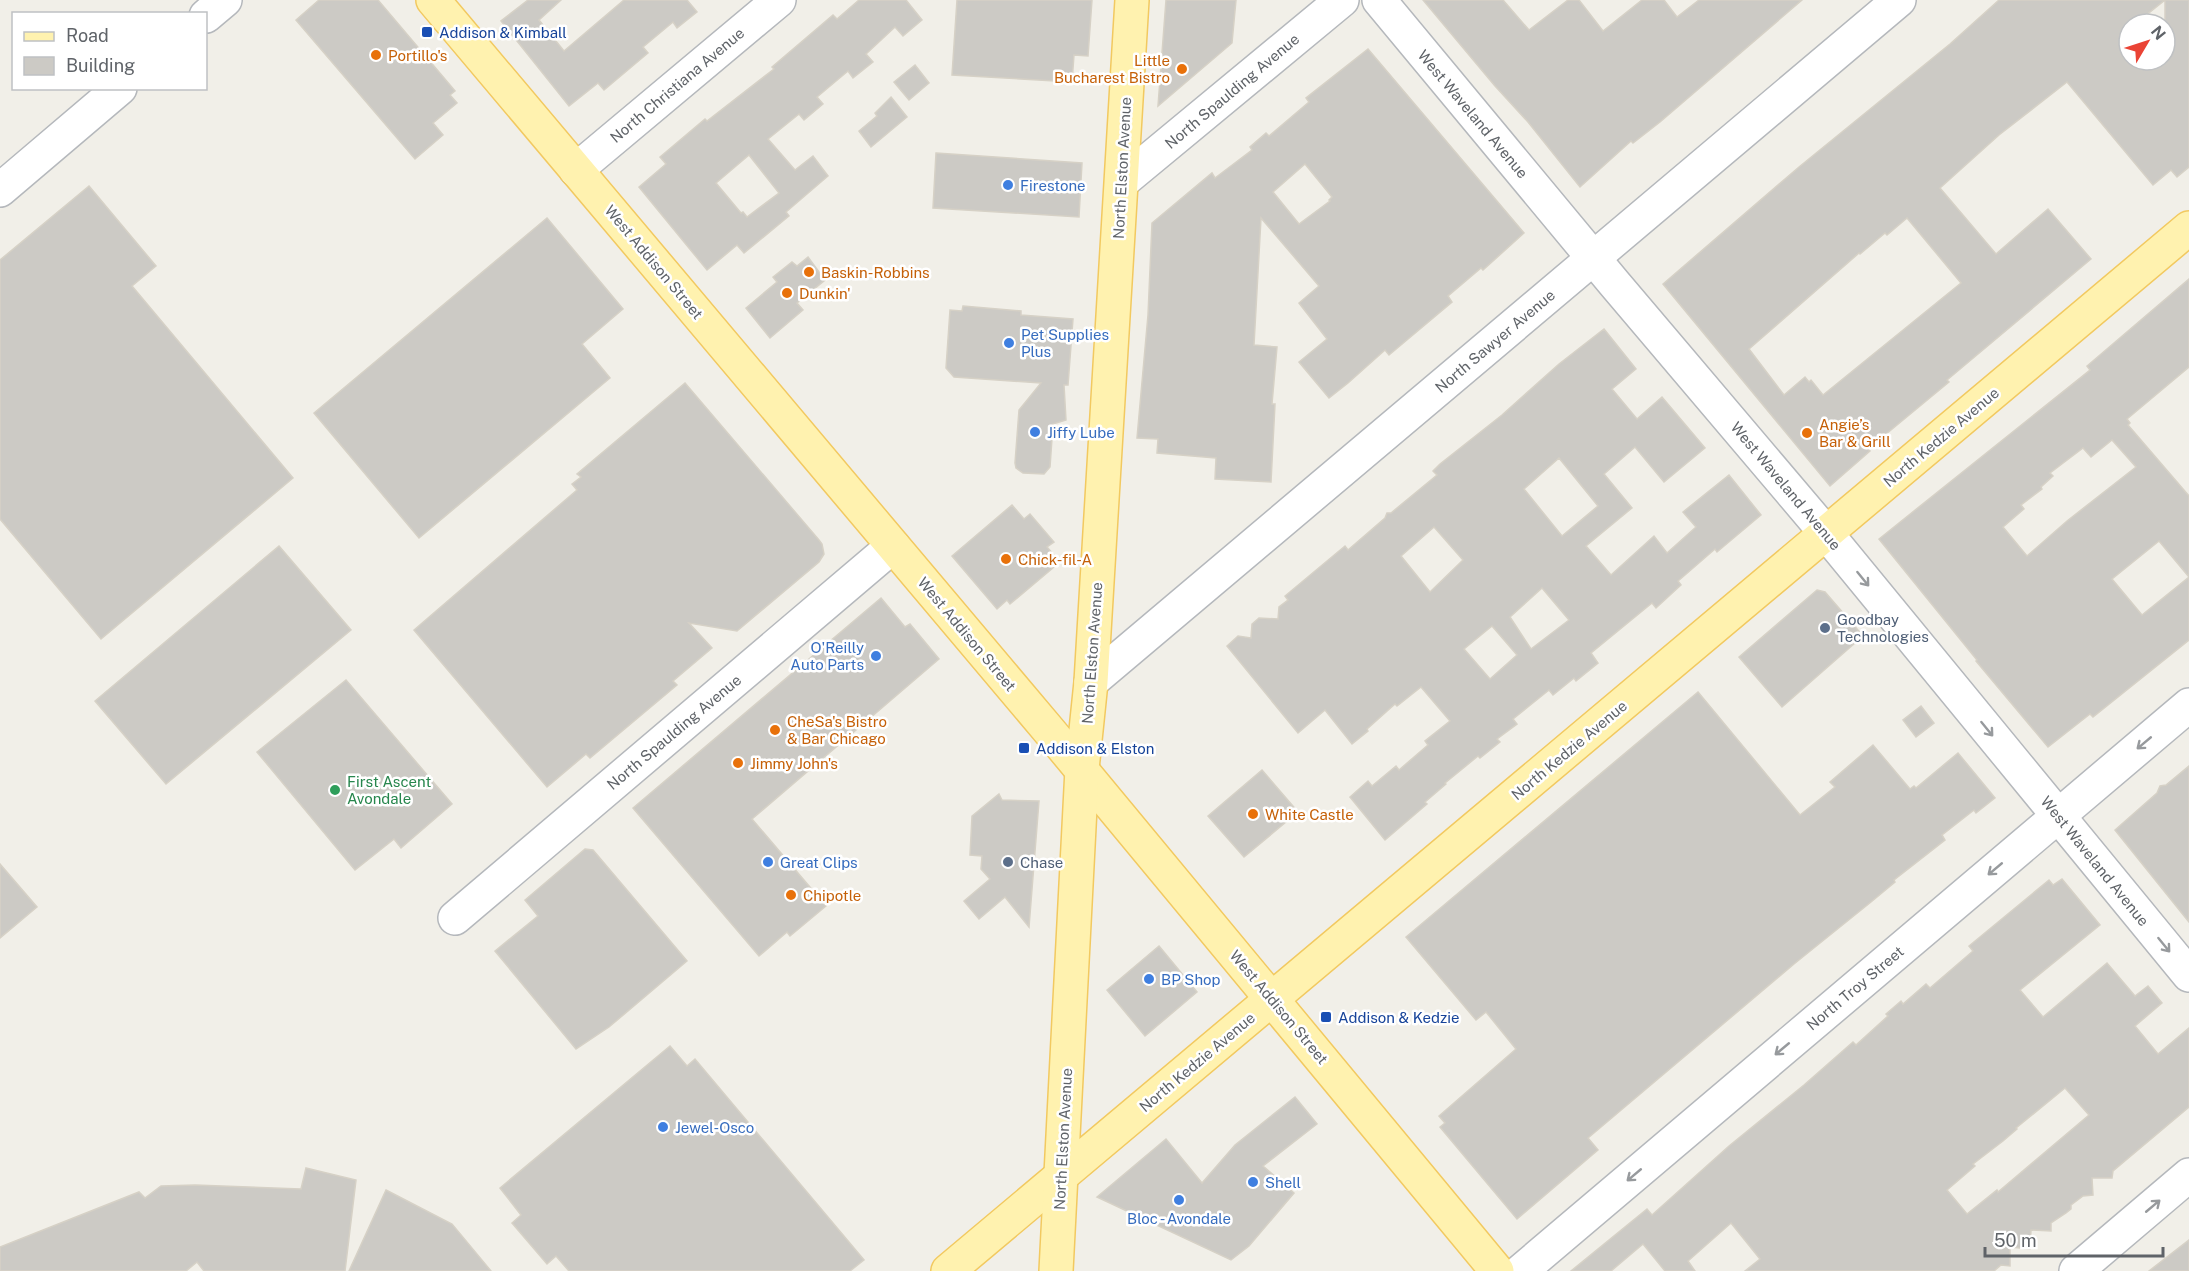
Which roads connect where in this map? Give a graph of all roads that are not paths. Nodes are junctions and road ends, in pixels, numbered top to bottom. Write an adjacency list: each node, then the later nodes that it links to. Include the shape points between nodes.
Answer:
1 (225, 0): 8 (street)
2 (433, 0): 10 (main road, West Addison Street)
3 (779, 0): 10 (street, North Christiana Avenue)
4 (1132, 0): 11 (main road, North Elston Avenue)
5 (1342, 0): 11 (street, North Spaulding Avenue)
6 (1379, 0): 14 (street, West Waveland Avenue)
7 (1899, 0): 14 (street, North Sawyer Avenue)
8 (207, 15)
9 (118, 90): 12 (street)
10 (576, 170): 16 (main road, West Addison Street)
11 (1122, 182): 17 (main road, North Elston Avenue)
12 (0, 190)
13 (2189, 228): 15 (main road, North Kedzie Avenue)
14 (1593, 258): 15 (street, West Waveland Avenue); 17 (street, North Sawyer Avenue)
15 (1826, 533): 20 (street, West Waveland Avenue, one-way to 20); 23 (main road, North Kedzie Avenue)
16 (893, 546): 19 (main road, West Addison Street); 21 (street, North Spaulding Avenue)
17 (1091, 682): 19 (main road, North Elston Avenue)
18 (2189, 705): 20 (street, North Troy Street, one-way to 20)
19 (1082, 769): 23 (main road, West Addison Street); 25 (main road, North Elston Avenue)
20 (2058, 816): 22 (street, West Waveland Avenue, one-way to 22); 29 (street, North Troy Street, one-way to 29)
21 (454, 918)
22 (2189, 975)
23 (1272, 999): 25 (main road, North Kedzie Avenue); 28 (main road, West Addison Street)
24 (2189, 1175): 30 (street, one-way to 24)
25 (1061, 1176): 26 (main road, North Kedzie Avenue); 27 (main road, North Elston Avenue)
26 (948, 1271)
27 (1056, 1271)
28 (1497, 1271)
29 (1521, 1271)
30 (2076, 1271)

